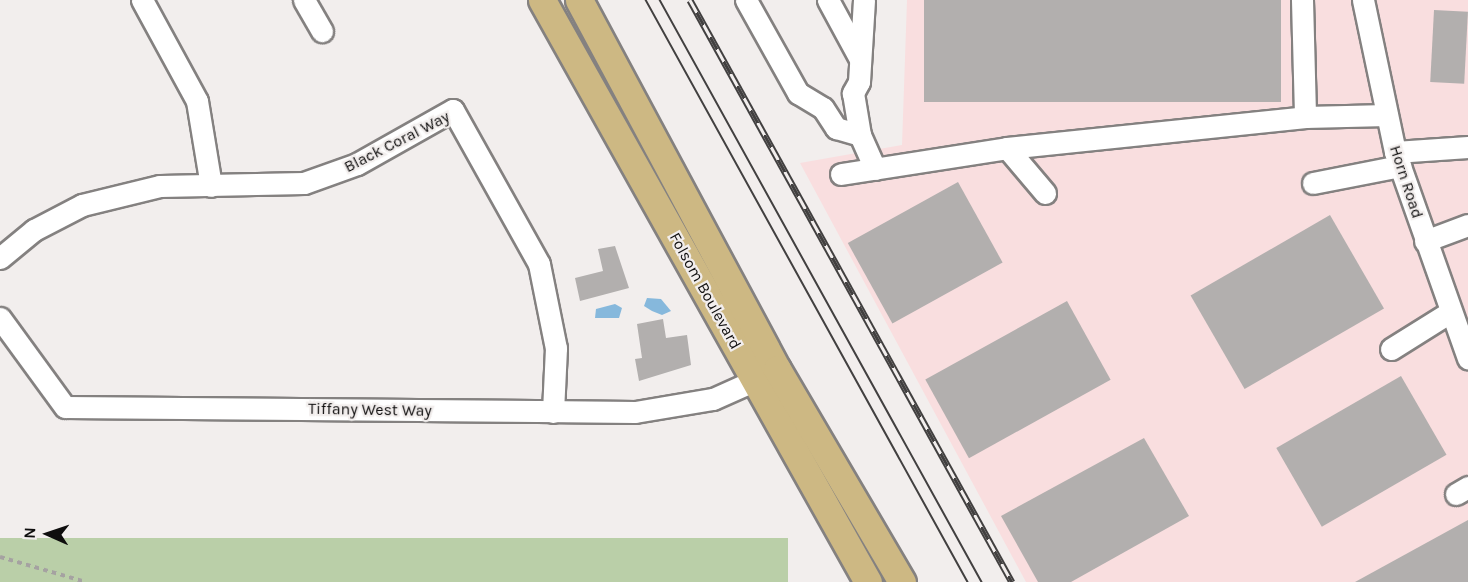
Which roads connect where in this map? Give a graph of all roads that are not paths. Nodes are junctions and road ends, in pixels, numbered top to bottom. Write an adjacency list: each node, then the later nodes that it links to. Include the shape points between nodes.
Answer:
1 (142, 0): 23 (street, via 197,101)
2 (304, 0): 10 (street)
3 (542, 0): 32 (main road, Folsom Boulevard)
4 (579, 0): 32 (main road, Folsom Boulevard)
5 (747, 0): 13 (street, via 798,93)
6 (828, 0): 11 (street)
7 (864, 0): 11 (street)
8 (1302, 0): 15 (street)
9 (1363, 0): 14 (street, Horn Road)
10 (322, 31)
11 (861, 59): 12 (street)
12 (853, 93): 13 (street); 16 (street)
13 (823, 108): 16 (street, via 836,128)
14 (1387, 115): 15 (street); 19 (street, Horn Road)
15 (1305, 117): 18 (street)
16 (860, 135): 20 (street)
17 (1468, 147): 19 (street)
18 (1007, 148): 20 (street); 24 (street)
19 (1397, 159): 22 (street); 26 (street, Horn Road)
20 (875, 169): 21 (street)
21 (841, 174)
22 (1314, 183)
23 (211, 186): 27 (street, Black Coral Way, via 160,186 82,205 34,230); 33 (street, Black Coral Way, via 275,186 331,175 453,110 539,264 556,348)
24 (1045, 193)
25 (1468, 225): 26 (street)
26 (1425, 241): 28 (street, Horn Road)
27 (0, 258)
28 (1450, 312): 30 (street); 31 (street, Horn Road)
29 (0, 318): 33 (street, Tiffany West Way, via 65,407)
30 (1391, 349)
31 (1468, 357)
32 (766, 375): 33 (street, Tiffany West Way, via 738,392 666,410); 34 (main road, Folsom Boulevard); 35 (main road, Folsom Boulevard)
33 (552, 412)
34 (868, 582)
35 (902, 582)

